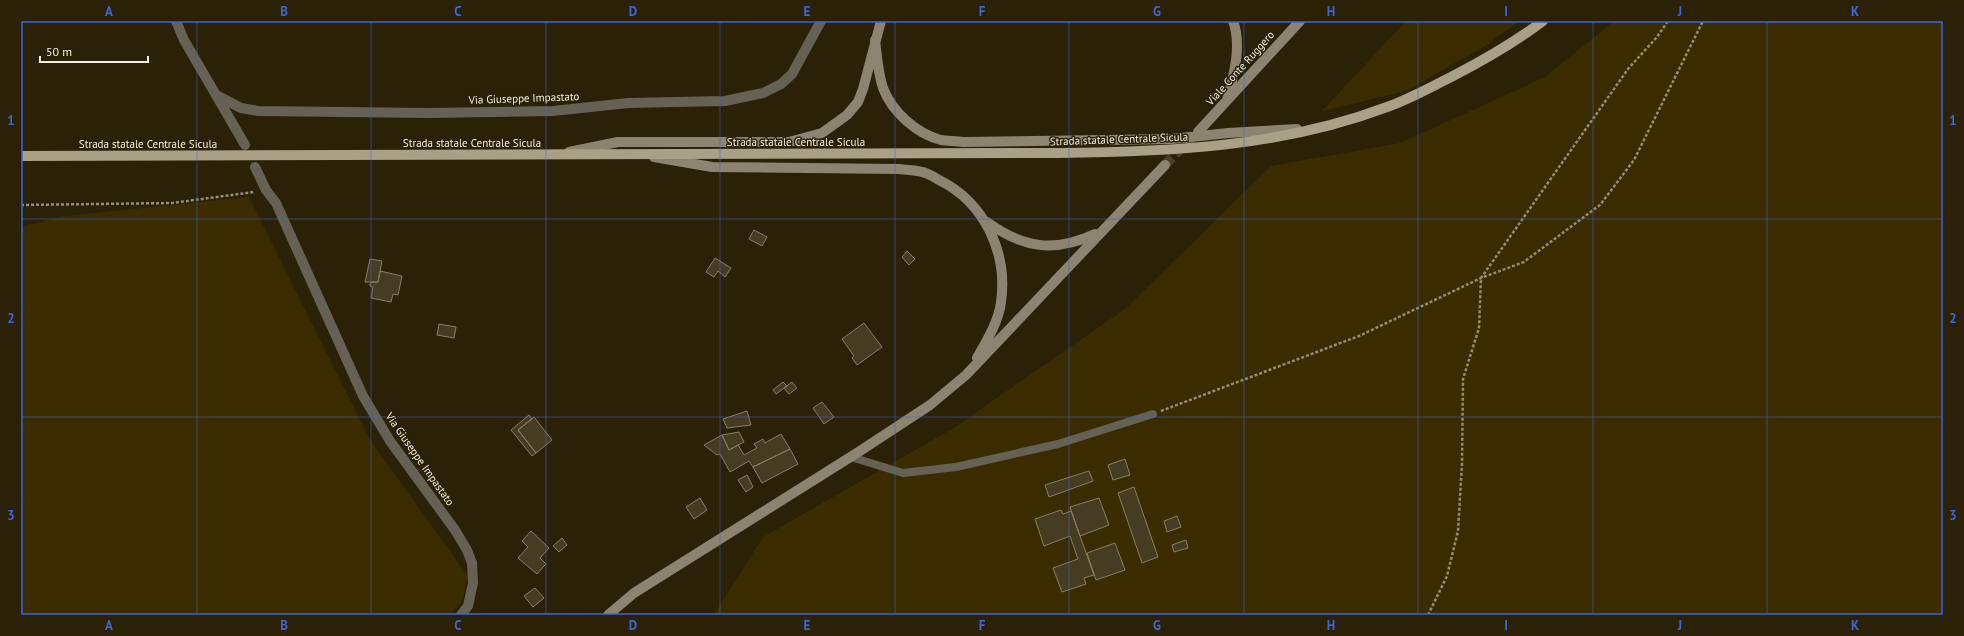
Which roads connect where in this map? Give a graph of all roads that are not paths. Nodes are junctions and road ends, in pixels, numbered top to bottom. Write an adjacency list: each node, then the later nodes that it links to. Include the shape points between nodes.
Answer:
1 (176, 21): 8 (street, Via Giuseppe Impastato)
2 (821, 21): 8 (street, Via Giuseppe Impastato, via 792,74 781,84 763,93 725,101 628,103 553,111 428,113 258,110 241,108)
3 (881, 21): 7 (main road)
4 (1233, 21): 9 (main road, via 1235,72)
5 (1300, 21): 9 (main road, Viale Conte Ruggero)
6 (1543, 21): 10 (main road, Strada statale Centrale Sicula, via 1473,66 1424,91 1388,107)
7 (875, 40): 10 (main road, via 883,89 892,105 922,132 941,140 963,142 1172,139); 13 (main road, via 858,102 847,115 822,133 789,142 618,142)
8 (216, 95): 12 (street, Via Giuseppe Impastato)
9 (1227, 102): 11 (main road, Viale Conte Ruggero)
10 (1319, 128): 14 (main road, Strada statale Centrale Sicula, via 1231,144 1137,152)
11 (1198, 132)
12 (245, 145)
13 (554, 155): 14 (main road, Strada statale Centrale Sicula); 15 (main road, Strada statale Centrale Sicula)
14 (642, 155): 18 (main road, via 712,167 898,169 923,172 950,186 972,205)
15 (21, 156)
16 (1165, 165): 19 (main road)
17 (255, 167): 24 (street, Via Giuseppe Impastato, via 266,190 276,203 363,396 390,441 467,550 472,562 473,583 468,606)
18 (985, 221): 19 (main road, via 1005,235 1026,244 1078,242); 20 (main road, via 994,239 1000,264 1001,304 991,332)
19 (1100, 232): 20 (main road)
20 (966, 375): 22 (main road, via 930,405)
21 (1153, 414): 22 (lane, via 1058,444 956,467 903,472)
22 (851, 457): 23 (main road, via 700,550 634,593)
23 (611, 613)
24 (461, 615)

